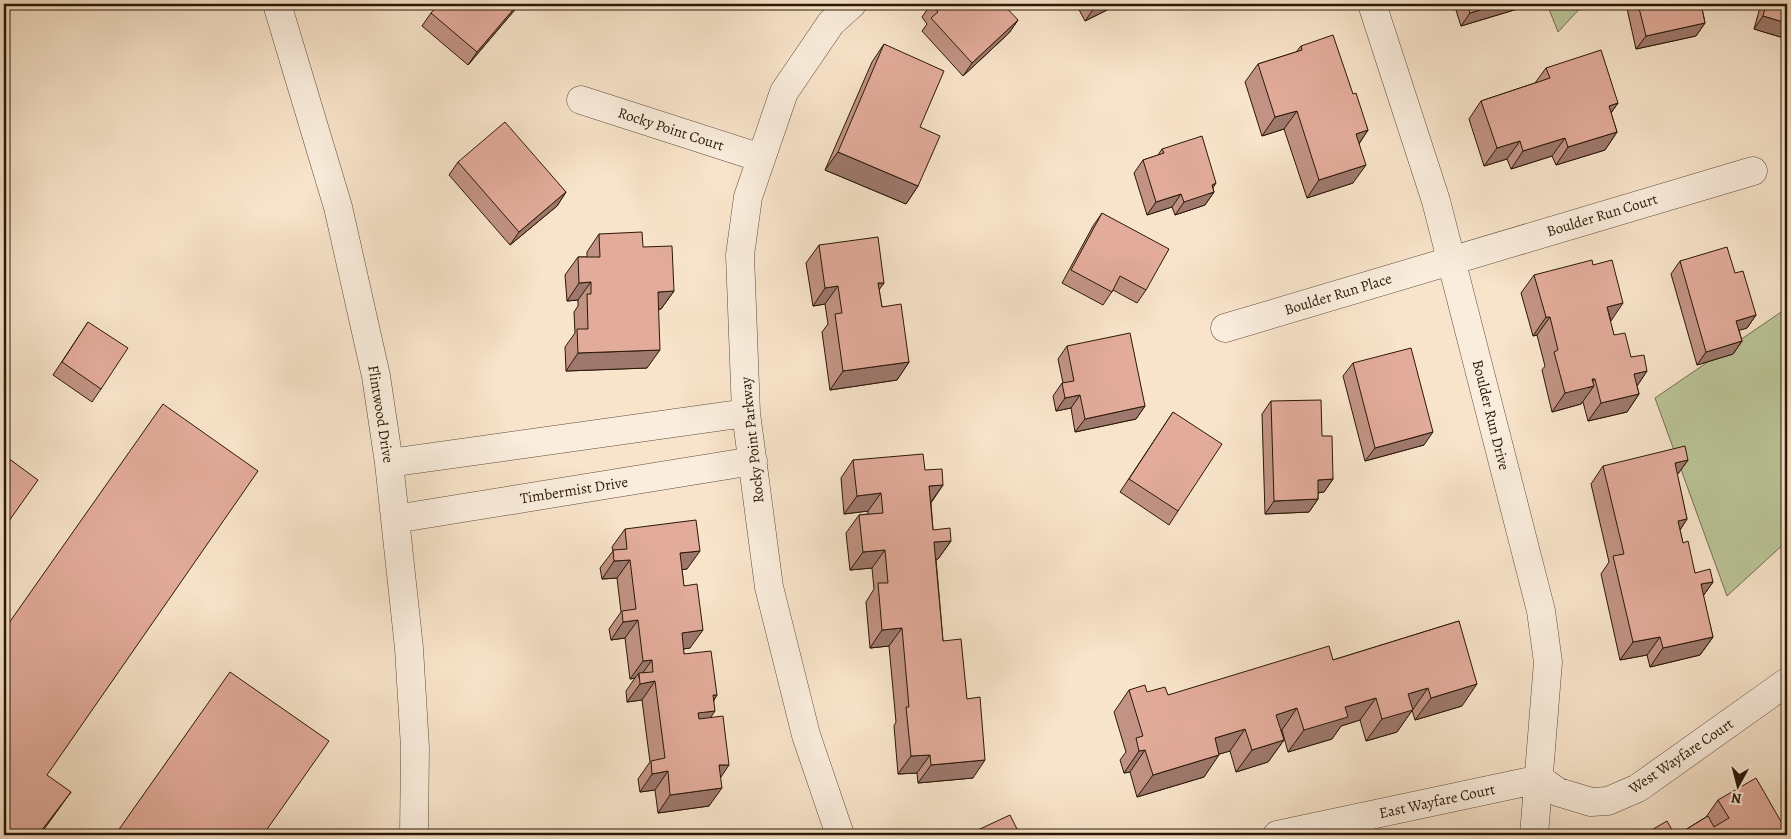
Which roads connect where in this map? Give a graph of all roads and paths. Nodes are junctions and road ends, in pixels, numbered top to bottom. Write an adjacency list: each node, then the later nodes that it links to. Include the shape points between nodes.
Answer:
1 (277, 4): 11 (street, Flintwood Drive, via 338,207 376,376)
2 (852, 4): 5 (street, Rocky Point Parkway, via 831,23 784,92)
3 (1372, 4): 7 (street, Boulder Run Drive, via 1436,201)
4 (581, 100): 5 (street, Rocky Point Court)
5 (761, 158): 9 (street, Rocky Point Parkway, via 748,197 740,255)
6 (1753, 171): 7 (street, Boulder Run Court)
7 (1451, 260): 8 (street, Boulder Run Place); 14 (street, Boulder Run Drive, via 1541,611 1548,662)
8 (1225, 328)
9 (746, 413): 10 (street, Rocky Point Parkway); 11 (street)
10 (753, 460): 12 (street, Timbermist Drive); 16 (street, Rocky Point Parkway, via 769,587 806,735)
11 (389, 463): 12 (street, Flintwood Drive)
12 (395, 519): 15 (street, Flintwood Drive, via 409,648 415,748)
13 (1787, 682): 14 (street, West Wayfare Court, via 1638,788 1608,801 1591,802 1558,792)
14 (1540, 779): 17 (street, East Wayfare Court); 18 (street, Boulder Run Drive)
15 (414, 835)
16 (840, 835)
17 (1276, 835)
18 (1534, 835)

